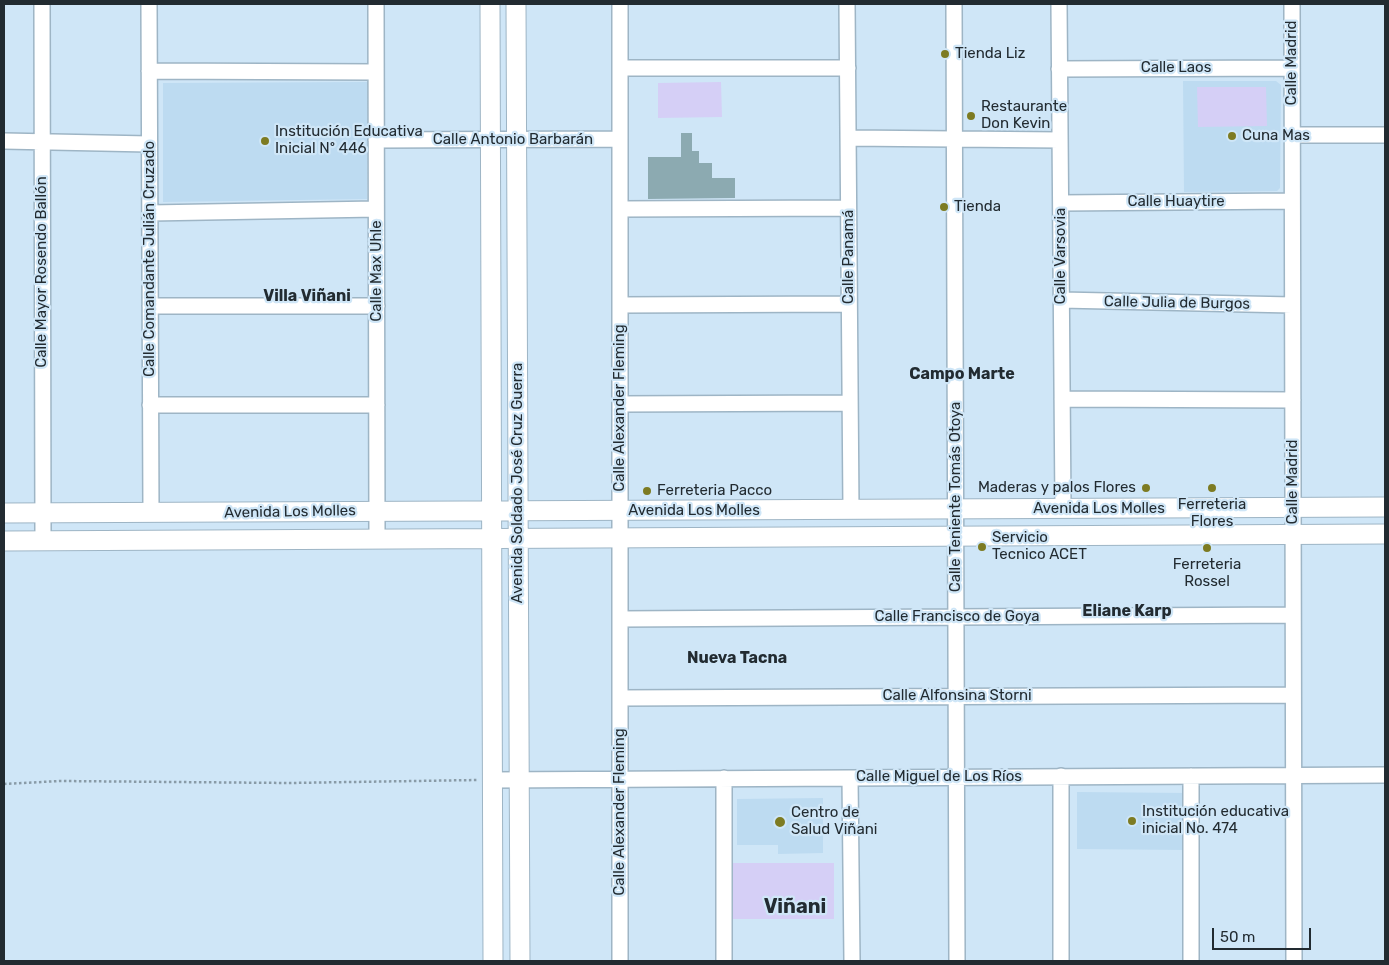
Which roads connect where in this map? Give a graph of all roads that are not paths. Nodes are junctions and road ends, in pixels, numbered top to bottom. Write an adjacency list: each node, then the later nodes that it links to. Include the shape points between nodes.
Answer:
1 (42, 4): 27 (street, Calle Mayor Rosendo Ballón)
2 (149, 4): 15 (street, Calle Comandante Julián Cruzado)
3 (376, 4): 16 (street, Calle Max Uhle)
4 (490, 4): 22 (street, Avenida Soldado José Cruz Guerra)
5 (516, 4): 23 (street, Avenida Soldado José Cruz Guerra)
6 (620, 4): 11 (street, Calle Alexander Fleming)
7 (847, 4): 12 (street, Calle Panamá)
8 (954, 4): 20 (street, Calle Teniente Tomás Otoya)
9 (1059, 4): 14 (street, Calle Varsovia)
10 (1292, 4): 13 (street, Calle Madrid)
11 (620, 68): 12 (street); 24 (street, Calle Alexander Fleming)
12 (848, 68): 19 (street, Calle Panamá)
13 (1292, 68): 14 (street, Calle Laos); 17 (street, Calle Madrid)
14 (1060, 69): 25 (street, Calle Varsovia)
15 (149, 71): 16 (street); 28 (street, Calle Comandante Julián Cruzado)
16 (376, 72): 21 (street, Calle Max Uhle)
17 (1292, 135): 18 (street); 29 (street, Calle Madrid)
18 (1385, 135)
19 (848, 138): 20 (street); 31 (street, Calle Panamá)
20 (954, 138): 25 (street); 49 (street, Calle Teniente Tomás Otoya)
21 (376, 140): 22 (street, Calle Antonio Barbarán); 33 (street, Calle Max Uhle)
22 (490, 140): 23 (street, Calle Antonio Barbarán); 53 (street, Avenida Soldado José Cruz Guerra)
23 (517, 140): 24 (street, Calle Antonio Barbarán); 54 (street, Avenida Soldado José Cruz Guerra)
24 (620, 140): 32 (street, Calle Alexander Fleming)
25 (1060, 140): 30 (street, Calle Varsovia)
26 (4, 141): 27 (street)
27 (42, 142): 28 (street); 58 (street, Calle Mayor Rosendo Ballón)
28 (150, 144): 34 (street, Calle Comandante Julián Cruzado)
29 (1292, 201): 30 (street, Calle Huaytire); 40 (street, Calle Madrid)
30 (1061, 203): 35 (street, Calle Varsovia)
31 (848, 208): 32 (street); 36 (street, Calle Panamá)
32 (620, 209): 37 (street, Calle Alexander Fleming)
33 (376, 210): 34 (street); 39 (street, Calle Max Uhle)
34 (150, 213): 38 (street, Calle Comandante Julián Cruzado)
35 (1061, 300): 40 (street, Calle Julia de Burgos); 41 (street, Calle Varsovia)
36 (849, 304): 37 (street); 44 (street, Calle Panamá)
37 (620, 305): 43 (street, Calle Alexander Fleming)
38 (150, 306): 39 (street); 45 (street, Calle Comandante Julián Cruzado)
39 (377, 306): 46 (street, Calle Max Uhle)
40 (1292, 306): 42 (street, Calle Madrid)
41 (1062, 399): 42 (street); 50 (street, Calle Varsovia)
42 (1293, 400): 48 (street, Calle Madrid)
43 (620, 404): 44 (street); 55 (street, Calle Alexander Fleming)
44 (849, 404): 51 (street, Calle Panamá)
45 (150, 405): 46 (street); 57 (street, Calle Comandante Julián Cruzado)
46 (377, 405): 52 (street, Calle Max Uhle)
47 (1385, 507): 48 (street, Avenida Los Molles)
48 (1293, 508): 50 (street, Avenida Los Molles); 60 (street, Calle Madrid)
49 (956, 509): 50 (street, Avenida Los Molles); 51 (street, Avenida Los Molles); 61 (street, Calle Teniente Tomás Otoya)
50 (1064, 509)
51 (852, 510): 55 (street, Avenida Los Molles)
52 (377, 511): 53 (street, Avenida Los Molles); 57 (street, Avenida Los Molles); 64 (street, Calle Max Uhle)
53 (492, 511): 54 (street, Avenida Los Molles); 65 (street, Avenida Soldado José Cruz Guerra)
54 (518, 511): 55 (street, Avenida Los Molles); 62 (street, Avenida Soldado José Cruz Guerra)
55 (620, 511): 63 (street, Calle Alexander Fleming)
56 (4, 513): 58 (street, Avenida Los Molles)
57 (151, 513): 58 (street, Avenida Los Molles)
58 (43, 514): 67 (street, Calle Mayor Rosendo Ballón)
59 (1385, 534): 60 (street, Avenida Los Molles)
60 (1293, 535): 61 (street, Avenida Los Molles); 69 (street, Calle Madrid)
61 (956, 536): 63 (street, Avenida Los Molles); 68 (street, Calle Teniente Tomás Otoya)
62 (518, 538): 63 (street, Avenida Los Molles); 65 (street, Avenida Los Molles); 83 (street, Avenida Soldado José Cruz Guerra)
63 (620, 538): 70 (street, Calle Alexander Fleming)
64 (377, 539): 65 (street, Avenida Los Molles); 67 (street, Avenida Los Molles)
65 (492, 539): 82 (street, Avenida Soldado José Cruz Guerra)
66 (4, 541): 67 (street, Avenida Los Molles)
67 (43, 541)
68 (956, 616): 69 (street, Calle Francisco de Goya); 70 (street, Calle Francisco de Goya); 71 (street, Calle Teniente Tomás Otoya)
69 (1293, 616): 72 (street, Calle Madrid)
70 (620, 619): 73 (street, Calle Alexander Fleming)
71 (957, 696): 72 (street, Calle Alfonsina Storni); 73 (street, Calle Alfonsina Storni); 78 (street, Calle Teniente Tomás Otoya)
72 (1293, 696): 75 (street, Calle Madrid)
73 (620, 698): 81 (street, Calle Alexander Fleming)
74 (1385, 774): 75 (street, Calle Miguel de Los Ríos)
75 (1294, 775): 77 (street, Calle Miguel de Los Ríos); 92 (street, Calle Madrid)
76 (1061, 776): 77 (street, Calle Miguel de Los Ríos); 78 (street, Calle Miguel de Los Ríos); 90 (street)
77 (1191, 776): 91 (street)
78 (957, 777): 80 (street, Calle Miguel de Los Ríos); 89 (street, Calle Teniente Tomás Otoya)
79 (724, 778): 80 (street, Calle Miguel de Los Ríos); 81 (street, Calle Miguel de Los Ríos); 87 (street)
80 (850, 778): 88 (street)
81 (620, 779): 83 (street, Calle Miguel de Los Ríos); 86 (street, Calle Alexander Fleming)
82 (493, 780): 83 (street, Calle Miguel de Los Ríos); 84 (street, Avenida Soldado José Cruz Guerra)
83 (519, 780): 85 (street, Avenida Soldado José Cruz Guerra)
84 (493, 961)
85 (520, 961)
86 (620, 961)
87 (724, 961)
88 (852, 961)
89 (957, 961)
90 (1061, 961)
91 (1191, 961)
92 (1294, 961)

